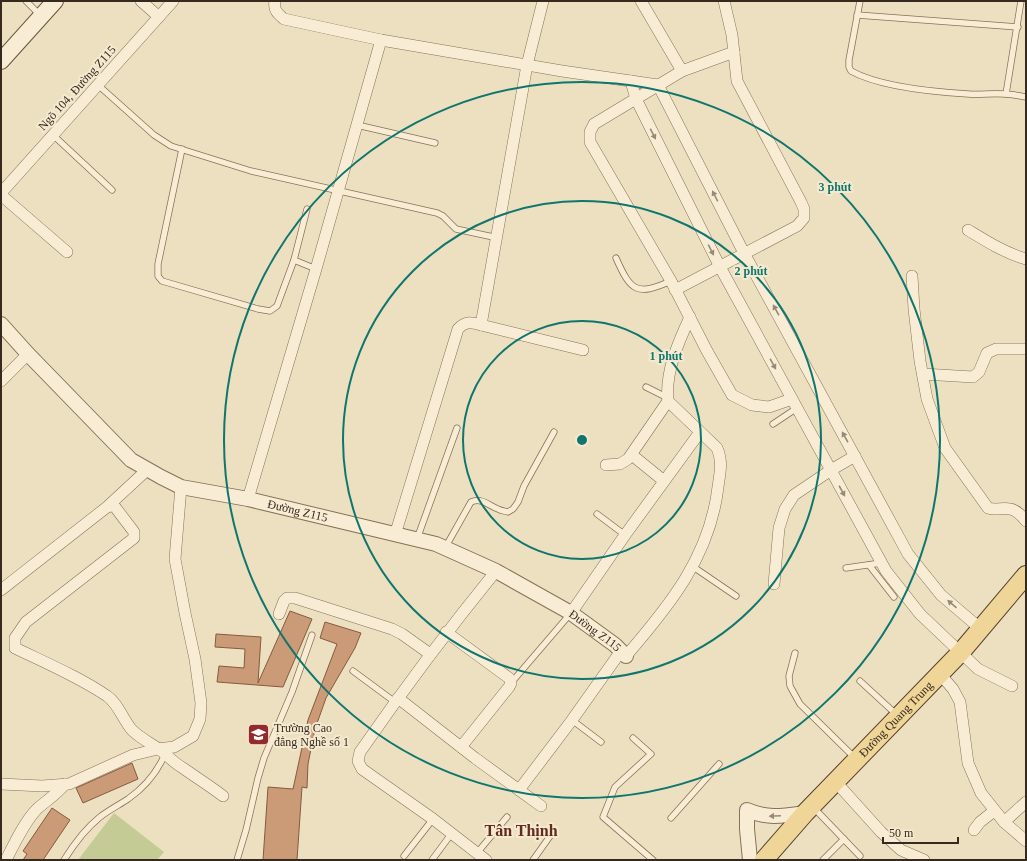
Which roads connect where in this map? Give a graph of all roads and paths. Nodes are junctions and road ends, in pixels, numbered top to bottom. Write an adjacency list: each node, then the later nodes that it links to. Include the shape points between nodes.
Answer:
1 (26, 1): 12 (lane)
2 (55, 1): 12 (main road)
3 (141, 1): 13 (street)
4 (173, 1): 13 (street, Ngõ 104, Đường Z115)
5 (275, 1): 15 (street, via 276,12 284,19)
6 (543, 1): 18 (street)
7 (641, 1): 19 (street)
8 (724, 1): 16 (street)
9 (860, 1): 11 (lane)
10 (1021, 1): 14 (lane)
11 (857, 14): 14 (lane); 23 (lane, via 849,67 854,73 922,90)
12 (41, 16): 17 (main road)
13 (159, 17): 21 (street, Ngõ 104, Đường Z115)
14 (1018, 27): 23 (lane)
15 (380, 40): 18 (street); 26 (street)
16 (734, 52): 19 (street); 37 (street, via 737,82 804,209 804,218 797,226)
17 (1, 61)
18 (527, 64): 20 (street); 35 (street)
19 (682, 71): 22 (street)
20 (631, 81): 22 (street); 25 (street)
21 (98, 85): 27 (street, Ngõ 104, Đường Z115); 29 (lane, via 154,135 171,146)
22 (658, 86): 25 (street); 37 (street, one-way to 22)
23 (1006, 94): 24 (lane)
24 (1026, 97)
25 (636, 99): 41 (street, one-way to 41); 44 (street, via 594,124 590,132 590,142)
26 (357, 125): 28 (lane); 31 (street)
27 (53, 135): 30 (lane); 32 (street, Ngõ 104, Đường Z115)
28 (435, 143)
29 (182, 149): 31 (lane, via 251,171); 40 (lane, via 158,264 158,276 162,281 270,311 278,306)
30 (112, 190)
31 (338, 192): 35 (lane, via 437,213 456,229); 42 (street)
32 (1, 194): 36 (street)
33 (307, 209): 40 (lane)
34 (968, 230): 39 (street, via 992,245)
35 (498, 238): 47 (street)
36 (66, 252)
37 (744, 253): 41 (street); 61 (street, one-way to 37)
38 (616, 258): 44 (lane, via 623,275 636,288 645,290)
39 (1026, 259)
40 (294, 260): 42 (lane)
41 (720, 267): 44 (street); 55 (street, one-way to 55)
42 (316, 269): 67 (street)
43 (912, 276): 51 (street)
44 (673, 286): 45 (street)
45 (690, 317): 54 (street, via 676,349 668,383); 55 (street, via 732,395 752,405 769,407)
46 (1, 324): 50 (street, Đường Z115)
47 (481, 325): 49 (street); 71 (street, via 469,322 462,324 458,329)
48 (1026, 349): 51 (street, via 996,349 987,352 979,372 973,377)
49 (583, 350)
50 (28, 354): 52 (street); 63 (street, Đường Z115, via 131,460)
51 (923, 374): 70 (street, via 927,399 946,448 988,508 1010,509 1018,512)
52 (1, 381)
53 (646, 387): 54 (lane)
54 (668, 400): 59 (street); 60 (street)
55 (795, 404): 56 (lane); 64 (street)
56 (773, 424)
57 (458, 428): 73 (lane)
58 (554, 432): 74 (lane, via 513,509 508,512 476,499)
59 (700, 432): 65 (street); 77 (street, via 717,448 721,458 717,498 709,530)
60 (632, 455): 62 (street, via 620,464); 65 (street)
61 (855, 456): 64 (street); 87 (street, one-way to 61, via 941,595 908,554)
62 (606, 465)
63 (148, 469): 66 (street, Đường Z115); 68 (street)
64 (831, 470): 75 (street, one-way to 75); 81 (street, via 794,495 785,509 779,528)
65 (664, 481): 72 (street)
66 (181, 487): 67 (street, Đường Z115); 105 (street, via 175,559 195,659 201,711 193,736)
67 (248, 499): 71 (street, Đường Z115)
68 (108, 507): 82 (street); 105 (street, via 115,507 134,532 134,538 26,622 15,638 15,648 108,696 132,730)
69 (597, 514): 72 (lane)
70 (1026, 520)
71 (395, 535): 73 (street, Đường Z115)
72 (625, 535): 85 (street)
73 (417, 539): 74 (street, Đường Z115)
74 (445, 548): 79 (street, Đường Z115)
75 (882, 562): 76 (lane); 90 (street, via 886,571 920,614)
76 (869, 565): 78 (lane); 84 (lane)
77 (692, 566): 83 (lane); 91 (street, via 669,605)
78 (846, 568)
79 (496, 571): 85 (street, Đường Z115); 88 (street)
80 (1026, 575): 87 (main road, Đường Quang Trung)
81 (774, 584)
82 (1, 590)
83 (736, 596)
84 (894, 597)
85 (571, 612): 91 (street, Đường Z115); 97 (lane)
86 (279, 614): 93 (street, via 284,601 287,598 295,598 392,629)
87 (982, 630): 90 (main road, Đường Quang Trung)
88 (446, 632): 93 (street); 97 (street, via 509,678)
89 (312, 635): 132 (lane, via 292,692 264,758)
90 (961, 652): 95 (main road, Đường Quang Trung); 98 (street, via 978,669)
91 (624, 653): 101 (street)
92 (795, 653): 106 (lane, via 789,676 790,686 800,704)
93 (430, 654): 99 (street)
94 (353, 671): 99 (lane)
95 (940, 674): 100 (main road, Đường Quang Trung); 116 (street, via 960,702 968,763 981,793)
96 (860, 681): 100 (lane)
97 (511, 683): 104 (street)
98 (1012, 686)
99 (396, 700): 104 (street); 119 (street, via 360,752 358,761 362,769)
100 (899, 716): 106 (main road, Đường Quang Trung)
101 (572, 720): 103 (lane); 111 (street)
102 (633, 738): 136 (lane, via 651,754 615,787 603,817)
103 (601, 742)
104 (462, 747): 111 (street)
105 (162, 752): 110 (street, via 133,755); 112 (street); 131 (lane, via 155,773 146,784 88,827)
106 (856, 759): 108 (main road, Đường Quang Trung)
107 (719, 764): 118 (lane)
108 (835, 781): 115 (main road, Đường Quang Trung); 140 (street, via 901,850)
109 (1, 784): 110 (street)
110 (65, 784): 130 (street, via 36,810)
111 (519, 790): 114 (street)
112 (223, 796)
113 (1026, 802): 120 (street)
114 (541, 806)
115 (808, 809): 125 (lane); 137 (street, one-way to 137, via 776,817 747,810 746,829); 138 (main road, Đường Quang Trung)
116 (994, 811): 120 (street); 121 (street)
117 (507, 816): 127 (lane)
118 (671, 818)
119 (433, 819): 123 (street); 128 (lane)
120 (1004, 822): 124 (street)
121 (974, 830)
122 (553, 832): 135 (lane)
123 (452, 833): 127 (street); 133 (lane)
124 (1021, 833): 126 (street)
125 (844, 839): 129 (lane); 139 (lane)
126 (1026, 841)
127 (477, 852): 134 (street)
128 (404, 856)
129 (860, 856)
130 (6, 860)
131 (64, 860)
132 (237, 860)
133 (432, 860)
134 (486, 860)
135 (533, 860)
136 (653, 860)
137 (750, 860)
138 (764, 860)
139 (823, 860)
140 (924, 860)

